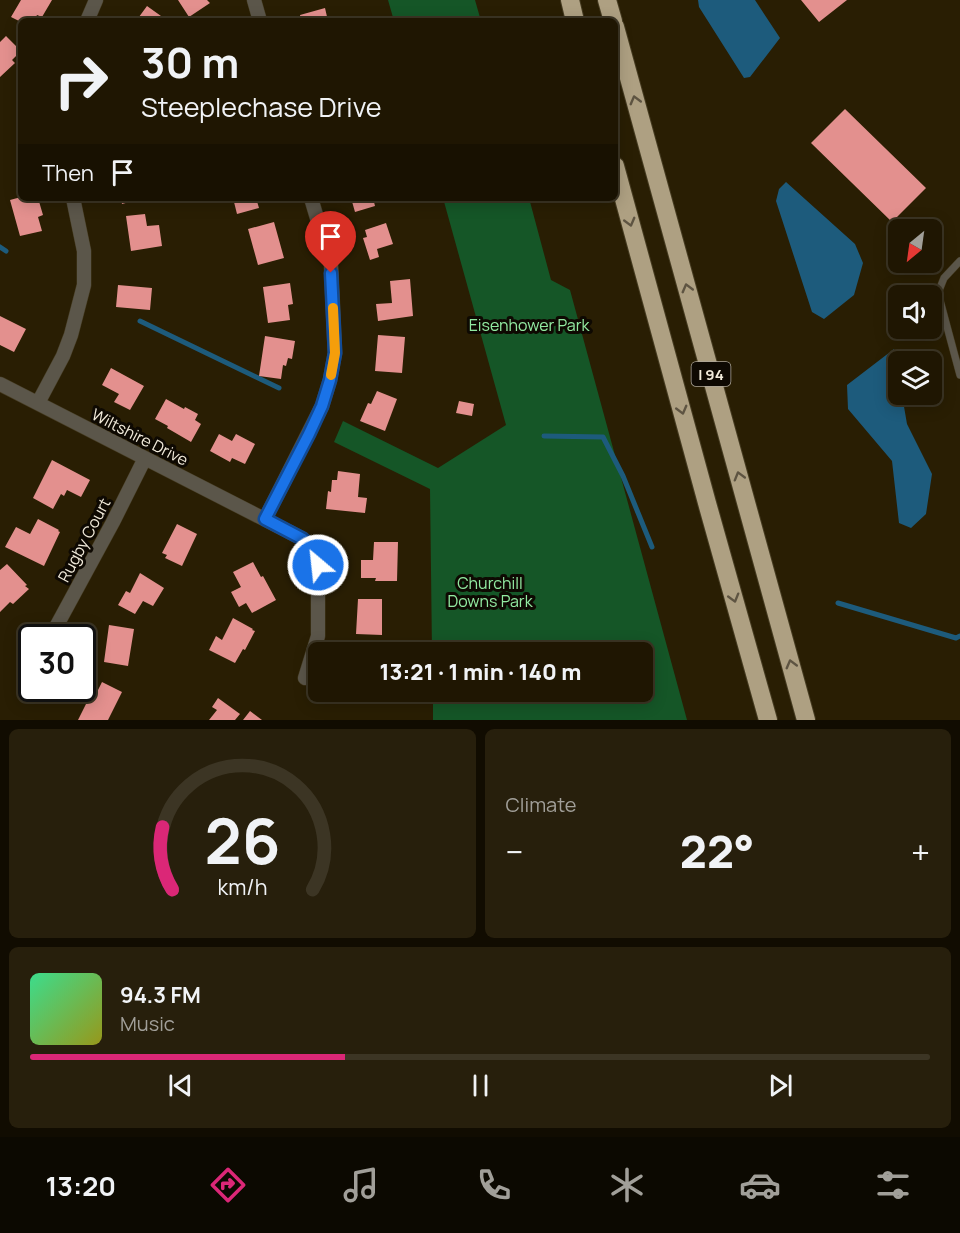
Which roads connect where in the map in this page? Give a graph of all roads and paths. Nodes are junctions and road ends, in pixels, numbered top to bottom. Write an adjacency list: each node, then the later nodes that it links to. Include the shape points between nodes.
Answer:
1 (96, 0): 5 (street)
2 (254, 0): 6 (street)
3 (570, 0): 7 (highway)
4 (607, 0): 8 (highway)
5 (88, 18)
6 (259, 18)
7 (575, 18)
8 (612, 18)
9 (618, 38): 22 (highway, I 94, one-way to 9)
10 (618, 177): 21 (highway, I 94, one-way to 21)
11 (74, 201): 16 (street, via 84,250 84,285 63,356)
12 (312, 201): 18 (street, via 331,265 335,353 322,406)
13 (960, 261): 14 (lane, via 944,278 938,293)
14 (960, 375)
15 (0, 384): 16 (street, Wiltshire Drive)
16 (38, 403): 17 (street, Wiltshire Drive)
17 (145, 458): 18 (street, Wiltshire Drive); 19 (street, Rugby Court)
18 (265, 519): 20 (street, Wiltshire Drive, via 303,539 315,550 318,636)
19 (58, 624)
20 (305, 678)
21 (768, 720)
22 (806, 720)

